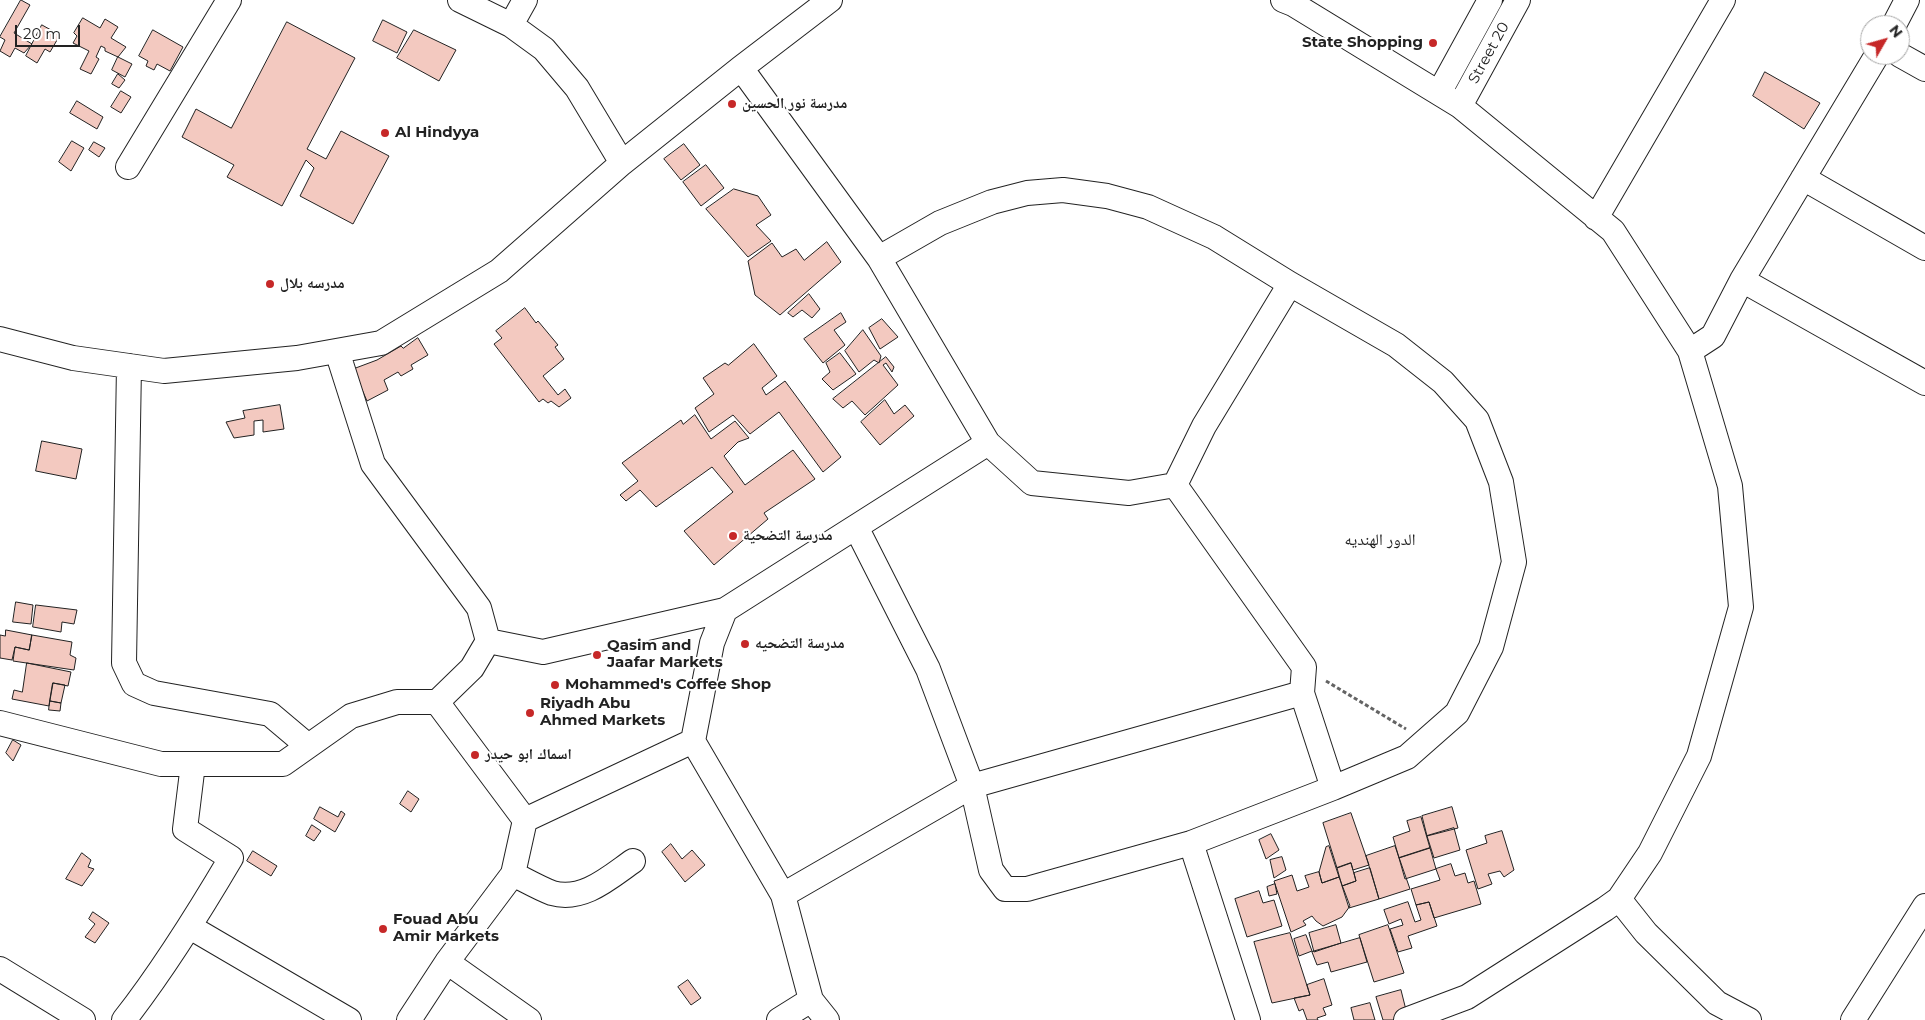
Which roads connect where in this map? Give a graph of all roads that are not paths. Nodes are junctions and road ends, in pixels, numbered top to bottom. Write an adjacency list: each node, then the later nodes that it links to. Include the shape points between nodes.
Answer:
1 (229, 0): 19 (street)
2 (460, 0): 11 (street)
3 (525, 0): 11 (street)
4 (830, 0): 14 (street)
5 (1490, 0): 16 (street, Street 20)
6 (1518, 0): 17 (street, Street 20)
7 (1722, 0): 21 (street)
8 (1907, 0): 10 (street)
9 (1290, 1): 16 (street)
10 (1899, 15)
11 (511, 25): 18 (street, via 544,50 577,88)
12 (1910, 61): 15 (street)
13 (1871, 65): 20 (street)
14 (741, 68): 18 (street); 23 (street)
15 (1925, 69)
16 (1439, 93): 17 (street)
17 (1460, 106): 21 (street)
18 (622, 163): 27 (street, via 499,271 381,343)
19 (128, 167)
20 (1803, 178): 22 (street); 24 (street)
21 (1596, 218): 28 (street, via 1613,231)
22 (1925, 248)
23 (879, 258): 25 (street, via 940,223 992,202 1027,193 1063,190 1106,196 1148,207 1214,237); 31 (street)
24 (1742, 280): 28 (street, via 1712,336); 30 (street)
25 (1290, 284): 32 (street, via 1204,426); 43 (street, via 1396,345 1443,382 1477,420 1501,482 1514,562 1491,648 1457,713 1407,757)
26 (0, 339): 29 (street, via 73,358)
27 (338, 351): 29 (street, via 164,371); 35 (street, via 373,464 479,608)
28 (1690, 351): 49 (street, via 1730,486 1741,607 1699,756 1650,853)
29 (130, 366): 40 (street, via 124,664 134,684 154,694 270,714)
30 (1925, 383)
31 (988, 443): 32 (street, via 1032,483 1129,493); 33 (street)
32 (1175, 486): 36 (street, via 1304,667)
33 (856, 527): 34 (street); 42 (street, via 928,669)
34 (725, 610): 35 (street, via 543,652); 39 (street, via 712,643)
35 (488, 641): 37 (street, via 472,668)
36 (1302, 693): 42 (street); 43 (street)
37 (437, 702): 40 (street, via 397,702 351,716); 44 (street)
38 (0, 723): 41 (street, via 161,764)
39 (693, 742): 44 (street); 48 (street)
40 (308, 746): 41 (street, via 283,764)
41 (193, 764): 51 (street, via 184,829 231,858)
42 (972, 786): 45 (street, via 991,870 1005,889 1027,889); 48 (street)
43 (1334, 788): 45 (street)
44 (525, 820): 47 (street)
45 (1191, 844): 62 (street)
46 (633, 861): 47 (street, via 592,889 573,894 553,893)
47 (513, 874): 52 (street)
48 (783, 895): 54 (street)
49 (1619, 899): 63 (street, via 1467,997); 64 (street, via 1646,933 1717,1003)
50 (1925, 906): 65 (street)
51 (190, 927): 56 (street); 57 (street)
52 (447, 962): 58 (street); 59 (street)
53 (0, 969): 55 (street)
54 (811, 1000): 60 (street); 61 (street)
55 (83, 1020)
56 (124, 1020)
57 (349, 1020)
58 (409, 1020)
59 (529, 1020)
60 (779, 1020)
61 (827, 1020)
62 (1248, 1020)
63 (1406, 1020)
64 (1749, 1020)
65 (1853, 1020)

